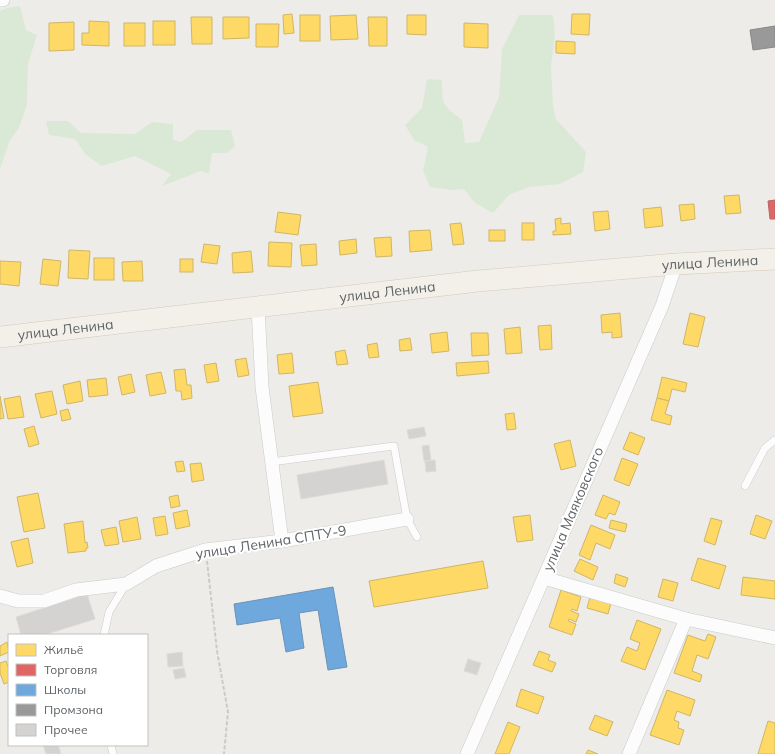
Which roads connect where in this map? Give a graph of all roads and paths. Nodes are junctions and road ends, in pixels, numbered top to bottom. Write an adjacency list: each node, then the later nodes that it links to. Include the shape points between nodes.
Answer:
1 (775, 260): 2 (main road, улица Ленина)
2 (676, 264): 3 (main road, улица Ленина, via 478,281); 12 (street, улица Маяковского, via 662,306)
3 (258, 307): 4 (main road, улица Ленина); 6 (street, via 262,387)
4 (0, 337)
5 (775, 440): 7 (lane, via 765,448)
6 (272, 462): 8 (lane, via 394,446); 10 (street)
7 (745, 486)
8 (407, 519): 9 (lane); 10 (street, улица Ленина СПТУ-9)
9 (417, 537)
10 (282, 541): 11 (street, улица Ленина СПТУ-9)
11 (205, 550): 13 (street, улица Ленина СПТУ-9, via 156,566); 18 (path, via 217,651 228,712)
12 (544, 578): 15 (street); 19 (street, улица Маяковского)
13 (126, 584): 14 (street, улица Ленина СПТУ-9, via 76,590 44,601 18,601); 16 (lane, via 109,612)
14 (0, 596)
15 (686, 619): 17 (street); 20 (street)
16 (104, 634)
17 (775, 638)
18 (224, 754)
19 (467, 754)
20 (629, 754)

